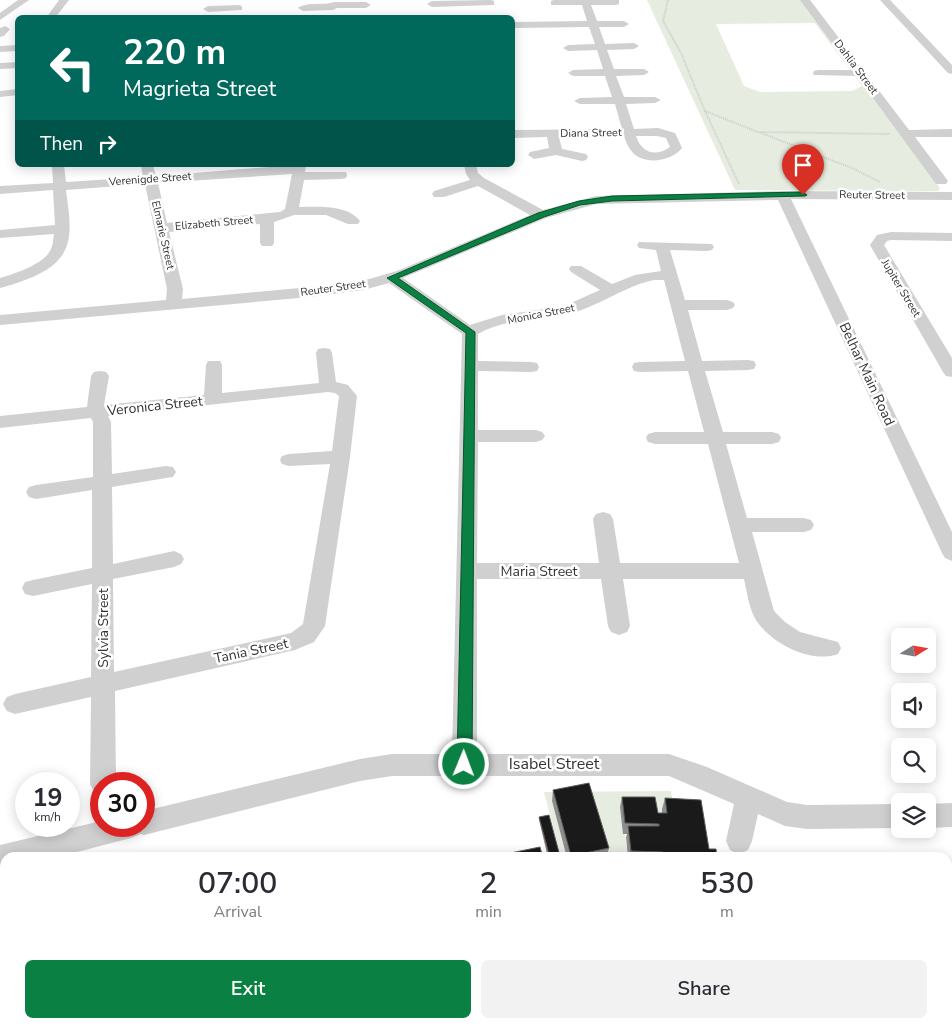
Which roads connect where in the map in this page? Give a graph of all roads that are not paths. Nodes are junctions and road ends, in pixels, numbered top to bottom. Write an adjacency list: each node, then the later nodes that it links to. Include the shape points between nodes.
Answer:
1 (24, 0): 17 (street)
2 (64, 0): 16 (street)
3 (806, 0): 35 (street, Dahlia Street)
4 (885, 0): 30 (street)
5 (585, 1): 6 (street); 8 (street); 19 (street)
6 (616, 2)
7 (491, 3): 12 (street)
8 (554, 3)
9 (334, 4): 11 (street); 14 (street)
10 (432, 4): 12 (street)
11 (366, 5)
12 (464, 5)
13 (239, 8): 15 (street)
14 (303, 8)
15 (208, 9)
16 (52, 15)
17 (0, 16)
18 (15, 24): 22 (street)
19 (593, 24): 20 (street); 21 (street); 24 (street)
20 (624, 24)
21 (515, 25)
22 (1, 30)
23 (634, 46): 24 (street)
24 (601, 47): 26 (street); 31 (street)
25 (15, 48): 27 (street)
26 (568, 48)
27 (0, 49)
28 (15, 65): 29 (street)
29 (0, 66)
30 (952, 71)
31 (609, 72): 32 (street); 33 (street); 39 (street)
32 (644, 72)
33 (573, 73)
34 (818, 73): 35 (street)
35 (861, 73): 45 (street, Dahlia Street)
36 (15, 92): 37 (street)
37 (0, 94)
38 (580, 100): 39 (street)
39 (619, 100): 40 (street); 41 (street)
40 (654, 100)
41 (630, 132): 41 (street, Diana Street, via 669,134 676,148 666,154 650,155 639,151); 42 (street, Diana Street)
42 (552, 133): 44 (street, Diana Street); 46 (street, Diana Street)
43 (952, 133): 45 (street)
44 (515, 134)
45 (907, 134): 55 (street, Dahlia Street)
46 (556, 151): 47 (street, Diana Street); 48 (street, Diana Street)
47 (534, 155)
48 (582, 157)
49 (58, 167): 56 (street)
50 (470, 167): 54 (street)
51 (299, 170): 52 (street, Verenigde Street); 53 (street); 61 (street)
52 (149, 172): 56 (street, Verenigde Street); 65 (street, Elmarie Street)
53 (341, 175)
54 (479, 181): 58 (street); 62 (street)
55 (941, 181)
56 (59, 186): 57 (street, Verenigde Street); 66 (street)
57 (0, 190)
58 (439, 194)
59 (782, 195): 60 (street, Reuter Street); 62 (street, Reuter Street, via 596,200); 107 (street, Belhar Main Road)
60 (952, 196)
61 (291, 211): 63 (street, Elizabeth Street, via 280,217); 64 (street, Elizabeth Street, via 326,211)
62 (541, 215): 73 (street, Reuter Street)
63 (267, 218): 65 (street, Elizabeth Street); 69 (street, Elizabeth Street)
64 (353, 221)
65 (161, 228): 76 (street, Elmarie Street, via 175,289)
66 (62, 229): 67 (street); 74 (street, via 54,256 25,275)
67 (0, 234)
68 (952, 237): 88 (street, Jupiter Street, via 891,236 882,238 877,245)
69 (267, 243)
70 (707, 247): 72 (street, via 653,245)
71 (576, 269): 75 (street)
72 (670, 274): 75 (street, Monica Street, via 647,275); 77 (street)
73 (392, 278): 76 (street, Reuter Street, via 329,290); 80 (street)
74 (0, 283)
75 (610, 290): 80 (street, Monica Street, via 568,310 486,324)
76 (173, 305): 79 (street, Reuter Street)
77 (678, 305): 78 (street); 85 (street)
78 (727, 305)
79 (0, 320)
80 (470, 332): 84 (street)
81 (324, 353): 90 (street)
82 (214, 365): 91 (street, Veronica Street)
83 (748, 365): 85 (street)
84 (470, 366): 86 (street); 94 (street)
85 (695, 366): 87 (street); 97 (street)
86 (531, 367)
87 (640, 367)
88 (952, 372)
89 (100, 376): 92 (street, Veronica Street, via 95,406)
90 (328, 387): 91 (street, Veronica Street); 99 (street, Tania Street, via 340,388 348,396)
91 (213, 400): 92 (street, Veronica Street)
92 (98, 412): 93 (street, Veronica Street); 102 (street, Sylvia Street, via 102,422)
93 (0, 422)
94 (469, 436): 95 (street); 109 (street)
95 (536, 436)
96 (656, 438): 97 (street)
97 (715, 438): 98 (street); 105 (street)
98 (772, 438)
99 (341, 457): 100 (street); 116 (street, Tania Street, via 315,622 307,636)
100 (289, 460)
101 (166, 472): 102 (street)
102 (102, 482): 103 (street); 112 (street, Sylvia Street)
103 (36, 492)
104 (603, 519): 110 (street)
105 (739, 525): 106 (street); 111 (street)
106 (804, 525)
107 (952, 553)
108 (174, 559): 112 (street, Sylvia Street)
109 (467, 571): 110 (street, Maria Street); 118 (street)
110 (611, 571): 111 (street, Maria Street); 114 (street)
111 (752, 572): 115 (street, via 764,614 770,623 799,643)
112 (102, 574): 113 (street, Sylvia Street); 116 (street, Sylvia Street)
113 (33, 588)
114 (620, 626)
115 (830, 648)
116 (103, 683): 117 (street, Sylvia Street); 119 (street, Sylvia Street)
117 (15, 704)
118 (464, 764): 120 (street, Isabel Street, via 669,765); 124 (street, Isabel Street, via 400,765 360,770)
119 (103, 772)
120 (748, 798): 122 (street, Isabel Street, via 796,817); 126 (street)
121 (952, 815): 123 (street)
122 (891, 816)
123 (936, 816)
124 (155, 820)
125 (90, 834): 127 (street)
126 (739, 841)
127 (22, 852)

